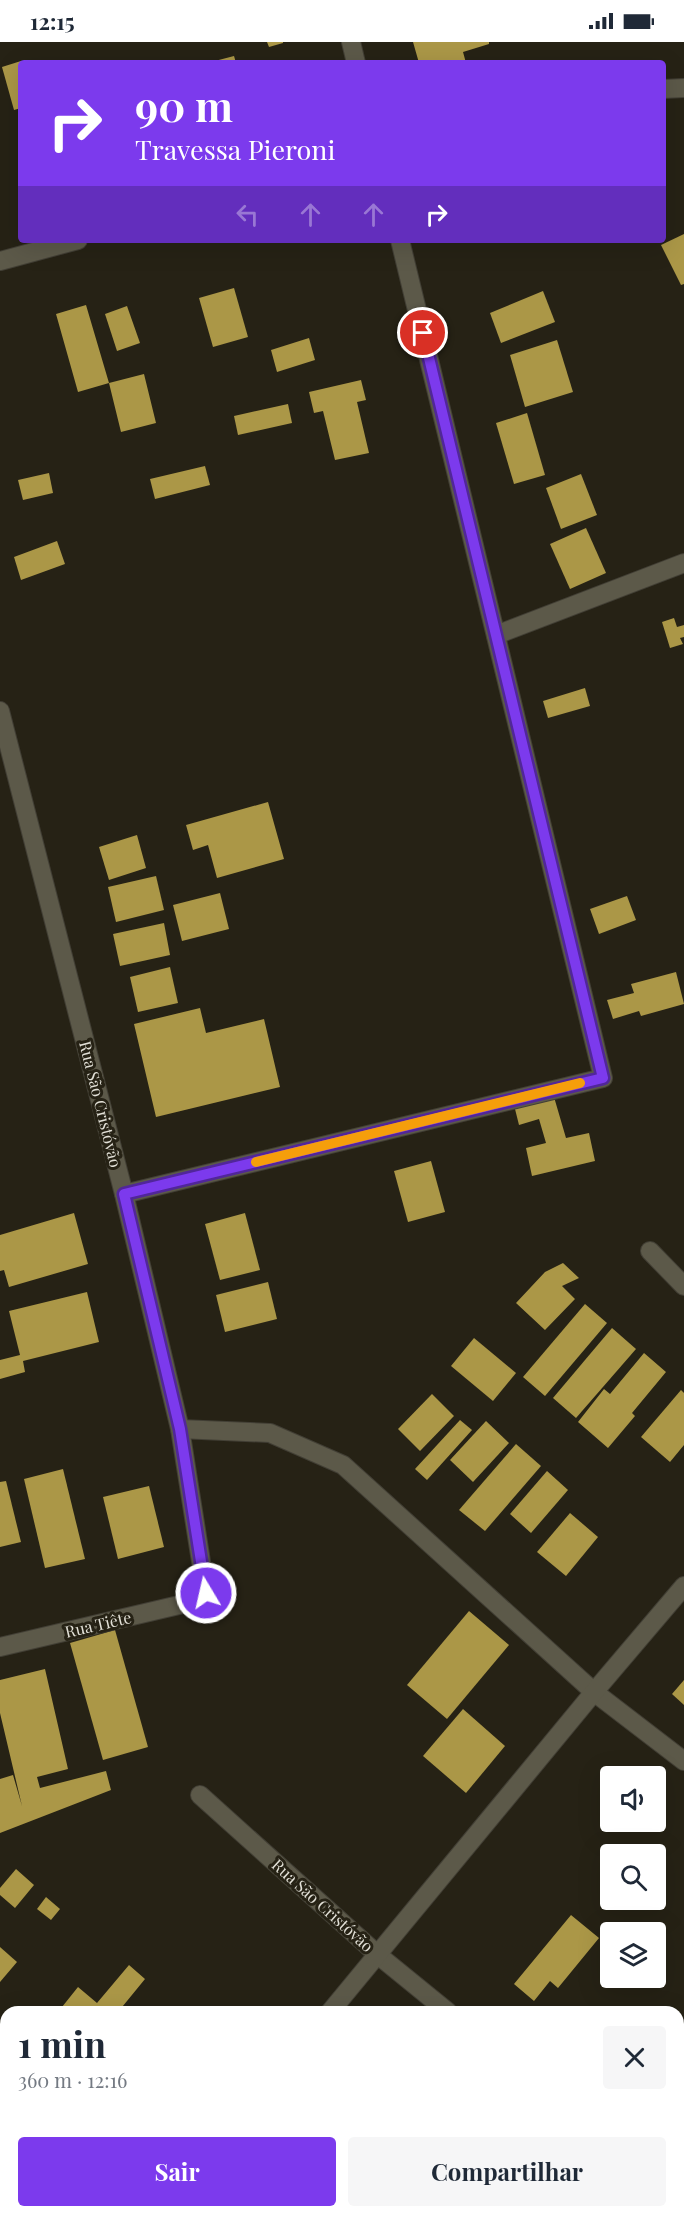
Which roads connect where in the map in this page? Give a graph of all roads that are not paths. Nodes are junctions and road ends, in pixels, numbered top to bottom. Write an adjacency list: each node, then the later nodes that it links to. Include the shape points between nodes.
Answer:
1 (351, 42): 2 (street)
2 (355, 60)
3 (684, 88): 4 (street)
4 (666, 89)
5 (67, 243): 7 (street)
6 (401, 243): 9 (street)
7 (0, 261)
8 (684, 563): 9 (street)
9 (496, 635): 11 (street, via 603,1078)
10 (0, 711): 11 (street, Rua São Cristóvão)
11 (124, 1194): 14 (street, Rua São Cristóvão)
12 (650, 1251): 13 (street)
13 (684, 1286)
14 (180, 1429): 16 (street, Rua São Cristóvão, via 206,1593); 18 (street, via 270,1432 343,1464)
15 (684, 1586): 18 (street)
16 (196, 1601): 17 (street, Rua Tiête)
17 (0, 1647)
18 (594, 1692): 19 (street); 21 (street)
19 (684, 1761)
20 (200, 1795): 21 (street, Rua São Cristóvão)
21 (378, 1955): 22 (street); 23 (street, Rua São Cristóvão)
22 (335, 2006)
23 (441, 2006)

